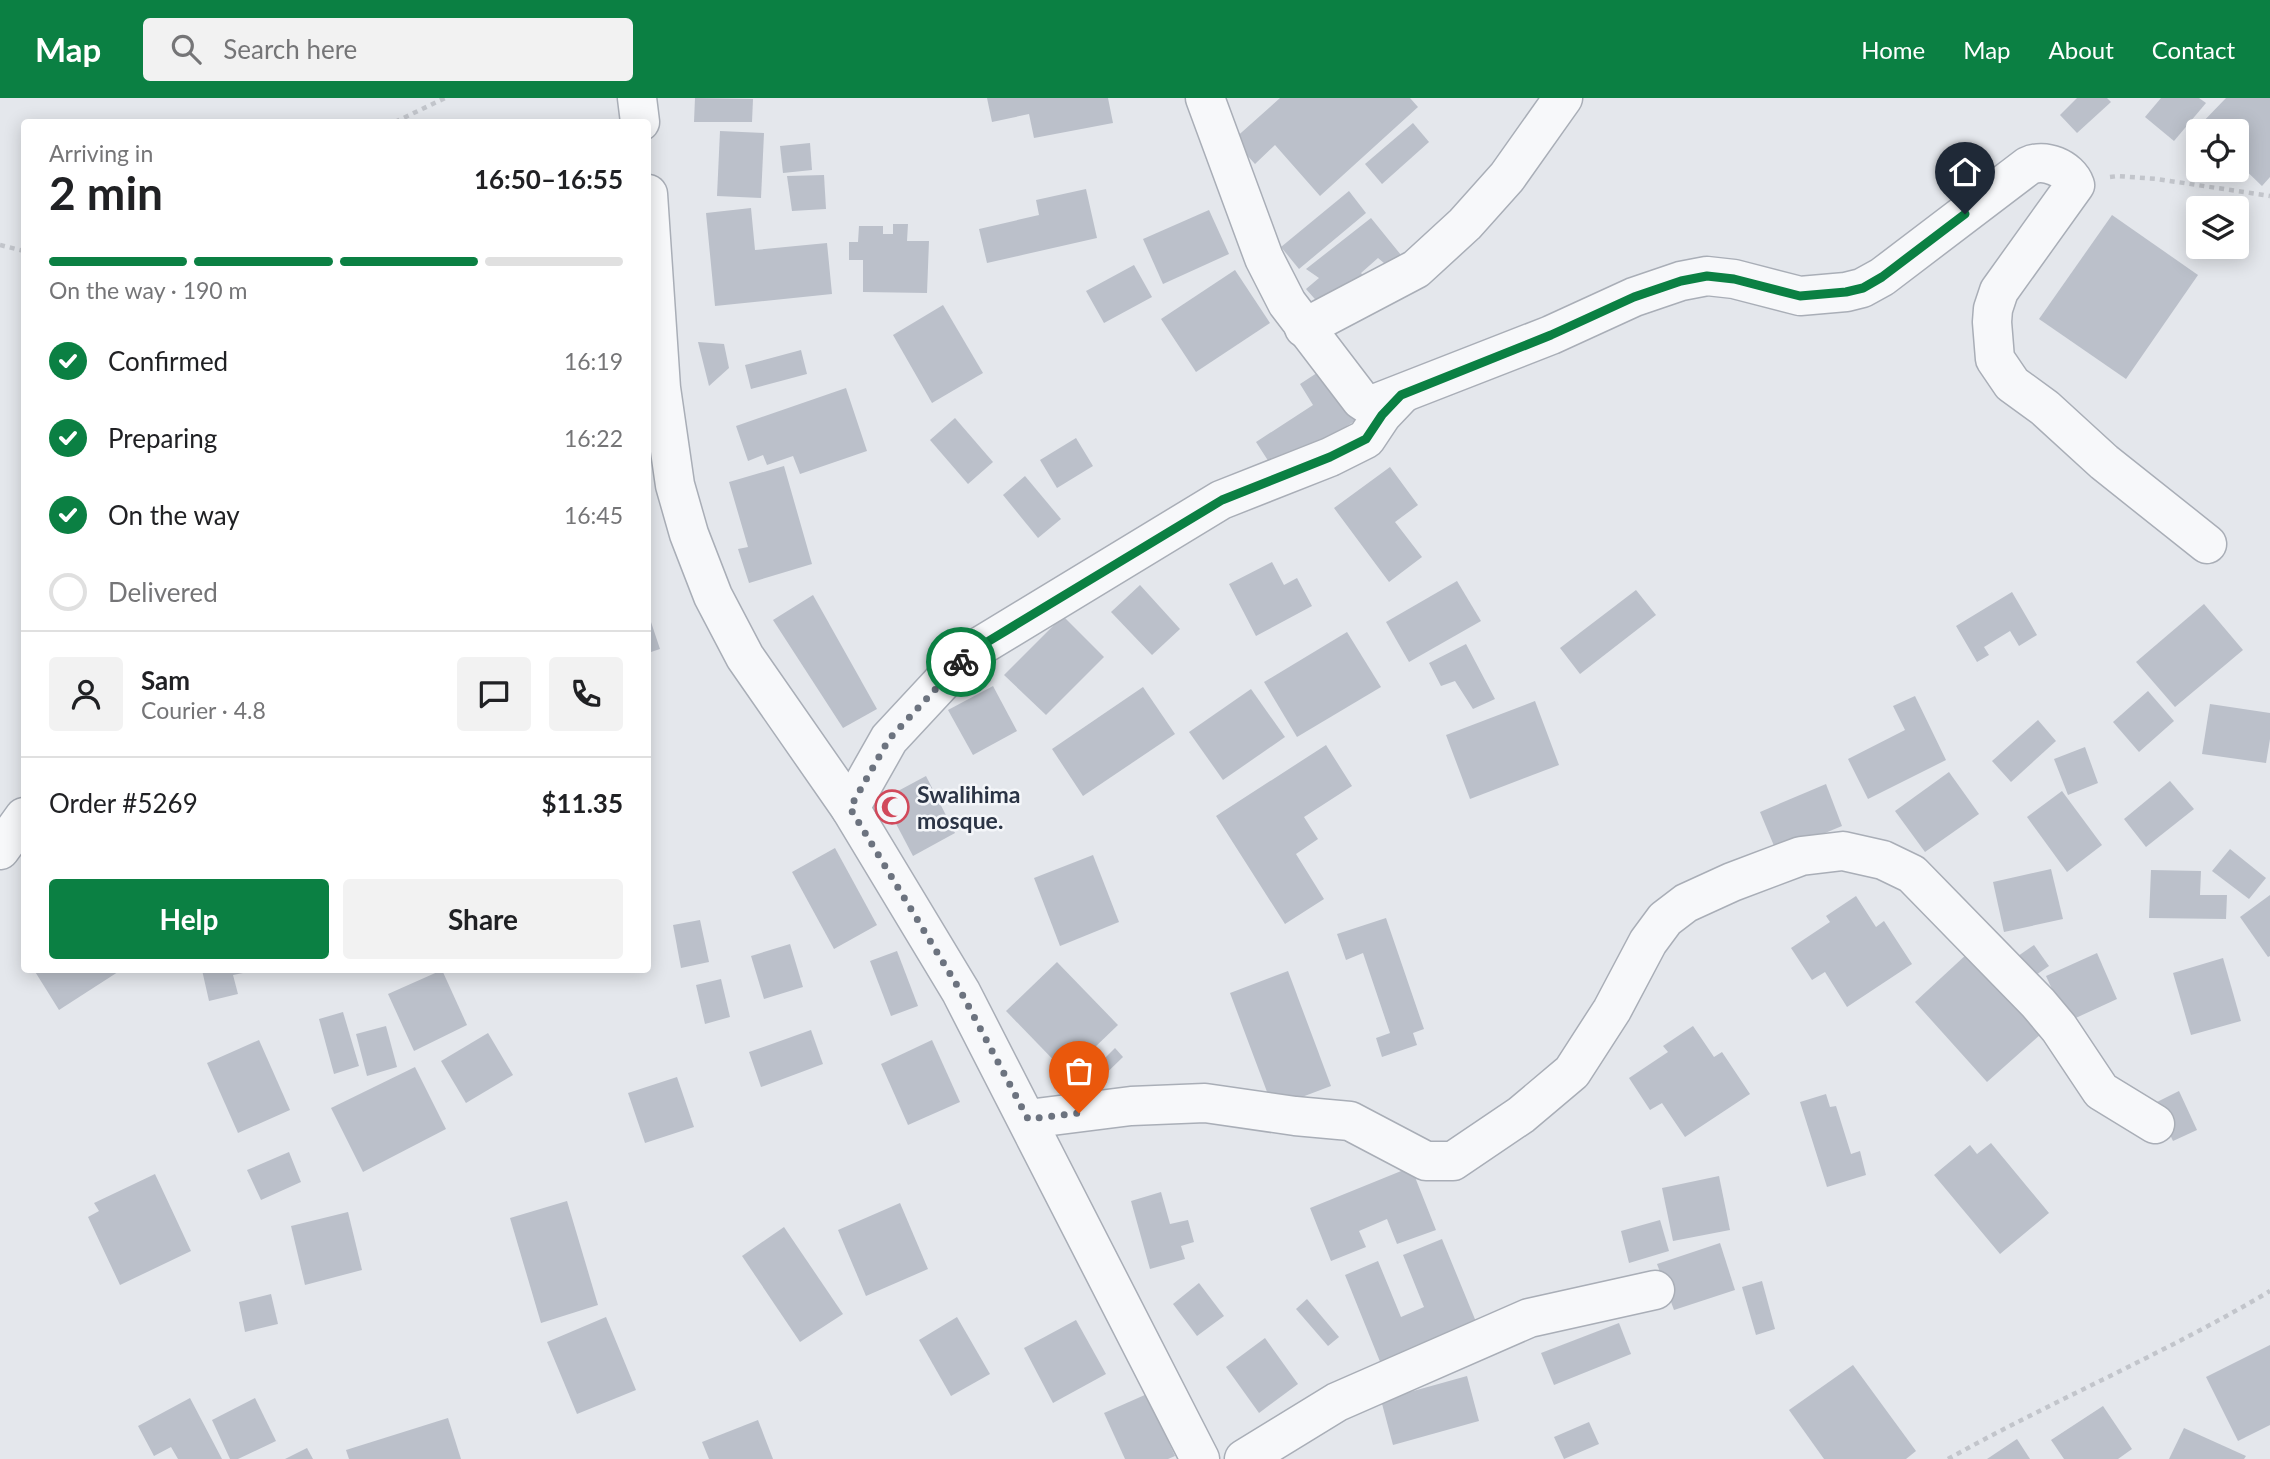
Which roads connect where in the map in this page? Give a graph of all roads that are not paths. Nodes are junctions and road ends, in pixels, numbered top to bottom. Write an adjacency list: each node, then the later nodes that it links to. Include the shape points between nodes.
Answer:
1 (636, 98): 4 (street)
2 (1205, 98): 6 (street, via 1264,258)
3 (1563, 98): 6 (street, via 1507,177 1465,225 1416,268)
4 (640, 119)
5 (651, 239): 9 (street, via 661,387 675,485 690,534 713,596 745,657)
6 (1304, 328): 7 (street, via 1367,404)
7 (1401, 395): 8 (street, via 1681,281 1707,276 1734,279 1800,296 1863,288 2034,163 2050,164 2071,177 2075,185 1999,291 1992,322 1996,359 2012,384); 9 (street, via 1366,439 1222,500 969,653 889,739)
8 (2207, 544)
9 (850, 808): 12 (street, via 961,992)
10 (21, 821): 11 (street)
11 (0, 850)
12 (1028, 1119): 13 (street, via 1205,1102 1350,1121 1426,1161 1453,1161 1521,1115 1572,1072 1665,919 1686,903 1732,882 1801,856 1843,851 1883,860 1912,874 2038,1003 2101,1091); 15 (street)
13 (2155, 1125)
14 (1655, 1290): 16 (street, via 1529,1318 1336,1402)
15 (1200, 1459)
16 (1244, 1459)

